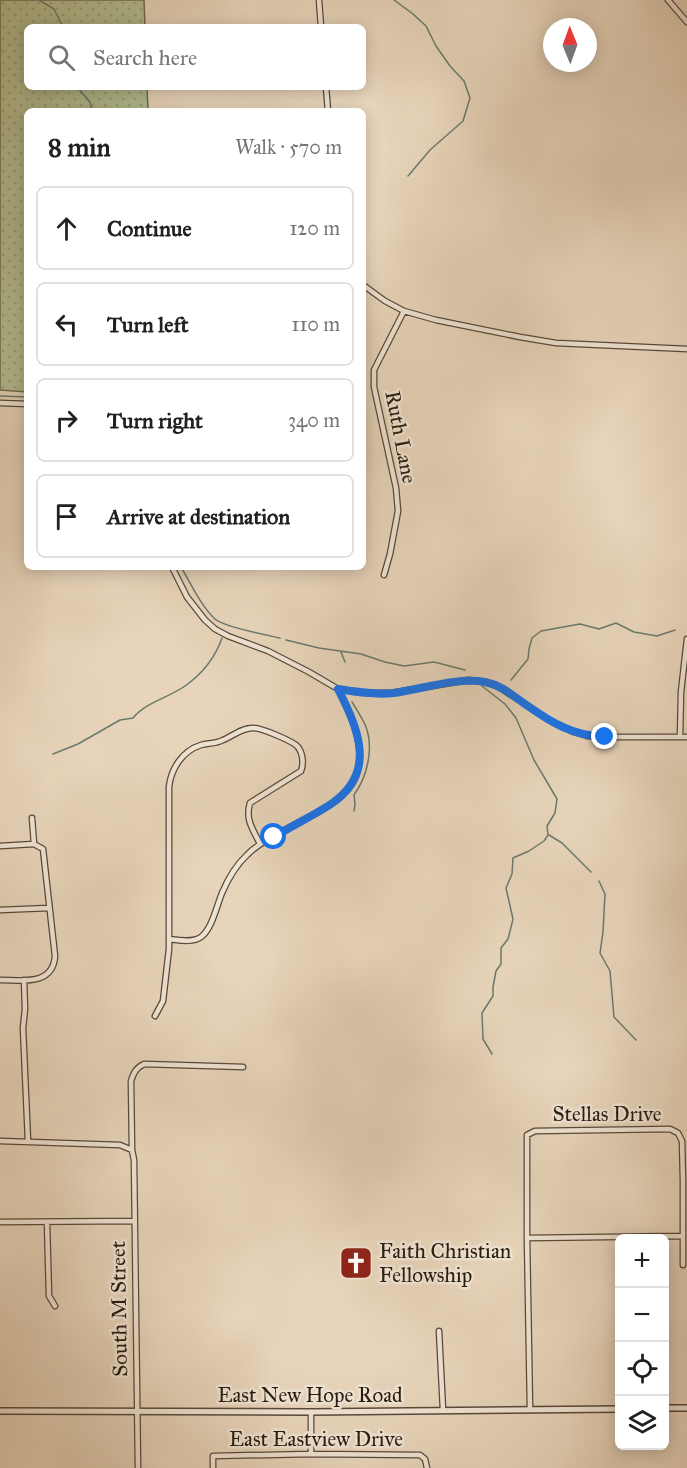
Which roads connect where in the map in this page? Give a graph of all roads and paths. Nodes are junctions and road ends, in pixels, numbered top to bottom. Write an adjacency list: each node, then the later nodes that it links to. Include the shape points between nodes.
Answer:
1 (319, 0): 4 (street)
2 (668, 0): 3 (street)
3 (687, 22)
4 (321, 24)
5 (326, 90): 6 (street)
6 (328, 108)
7 (366, 287): 8 (street)
8 (404, 311): 9 (street, via 556,343); 13 (street, Ruth Lane, via 374,370 398,511)
9 (687, 349)
10 (0, 403): 11 (street)
11 (24, 404)
12 (174, 570): 15 (street, via 187,597 215,629 268,651)
13 (384, 574)
14 (687, 639): 16 (street)
15 (338, 689): 16 (street, via 390,693 468,680 485,682 496,685 549,720 587,736); 20 (street, via 358,740 356,778 347,792 331,804)
16 (680, 737): 17 (street)
17 (687, 737)
18 (33, 818): 19 (street)
19 (34, 844): 21 (street); 22 (street, via 43,849)
20 (260, 844): 24 (street, via 230,877 202,937); 24 (street, via 249,820 250,803 301,771 297,746 262,729 251,728 185,754 170,776 169,787)
21 (0, 846)
22 (49, 908): 23 (street); 26 (street, via 54,968 42,978)
23 (0, 910)
24 (169, 939): 27 (street, via 163,1001)
25 (0, 980): 26 (street)
26 (24, 980): 30 (street)
27 (155, 1016)
28 (243, 1067): 31 (street, South M Street, via 138,1067 131,1081)
29 (0, 1141): 30 (street)
30 (27, 1141): 31 (street, via 120,1145)
31 (132, 1150): 32 (street, South M Street)
32 (134, 1221): 34 (street); 46 (street, South M Street)
33 (0, 1222): 34 (street)
34 (47, 1222): 38 (street, via 49,1296)
35 (683, 1236): 36 (street); 36 (street, Stellas Drive, via 682,1140 678,1132 535,1131 527,1135); 37 (street)
36 (527, 1238): 44 (street)
37 (682, 1265)
38 (55, 1306)
39 (439, 1331): 43 (street)
40 (669, 1408): 41 (street)
41 (687, 1408)
42 (615, 1409): 44 (street, East New Hope Road)
43 (443, 1410): 44 (street, East New Hope Road); 47 (street, East New Hope Road)
44 (530, 1410)
45 (0, 1411): 46 (street, East New Hope Road)
46 (137, 1412): 47 (street, East New Hope Road); 49 (street, South M Street)
47 (311, 1412): 48 (street)
48 (311, 1454): 50 (street, East Eastview Drive, via 213,1456); 51 (street, East Eastview Drive, via 420,1455)
49 (138, 1468)
50 (213, 1468)
51 (427, 1468)

